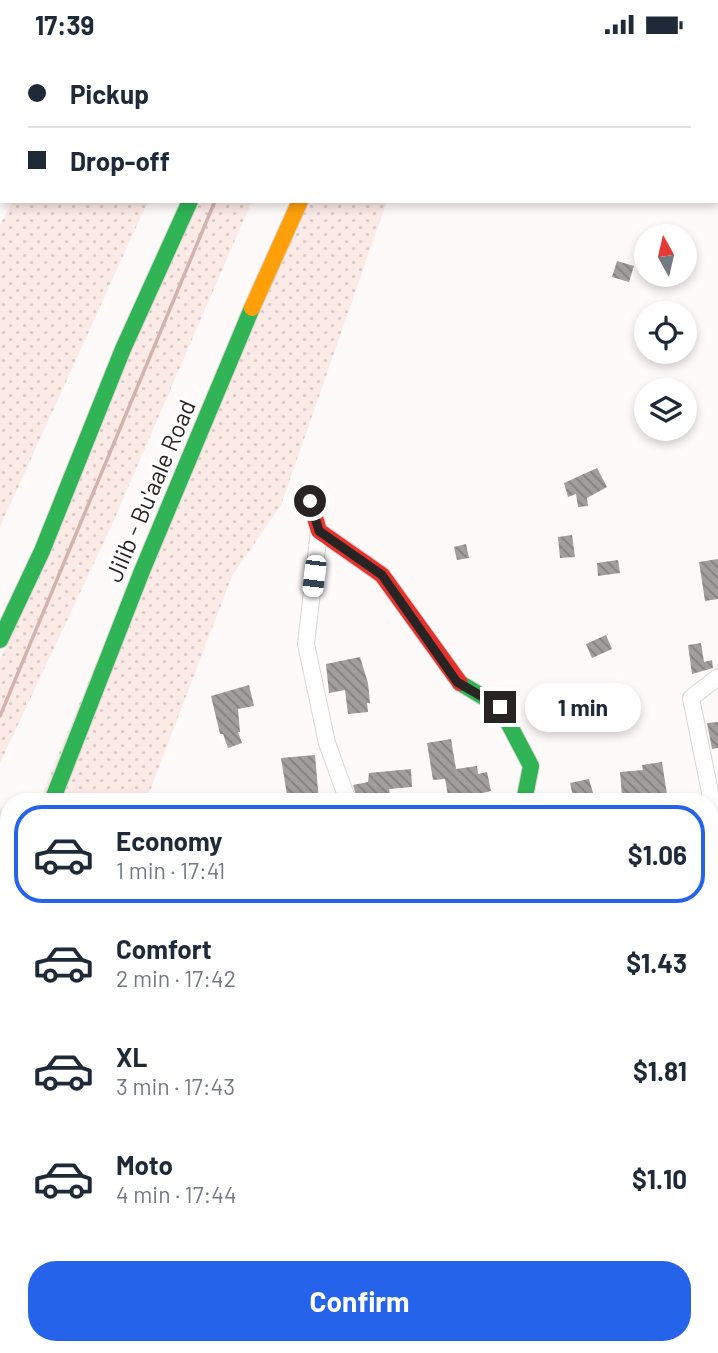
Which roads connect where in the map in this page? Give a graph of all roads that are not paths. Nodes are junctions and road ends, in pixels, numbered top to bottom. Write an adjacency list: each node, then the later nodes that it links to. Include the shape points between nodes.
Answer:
1 (189, 203): 5 (street)
2 (299, 203): 7 (street, Jilib - Bu'aale Road, via 98,677)
3 (310, 501): 4 (street)
4 (319, 531): 8 (street, via 306,644 327,743); 9 (street, via 382,575 457,682 500,707 531,767)
5 (0, 640)
6 (718, 677): 10 (street, via 691,698)
7 (55, 793)
8 (345, 793)
9 (526, 793)
10 (710, 793)

